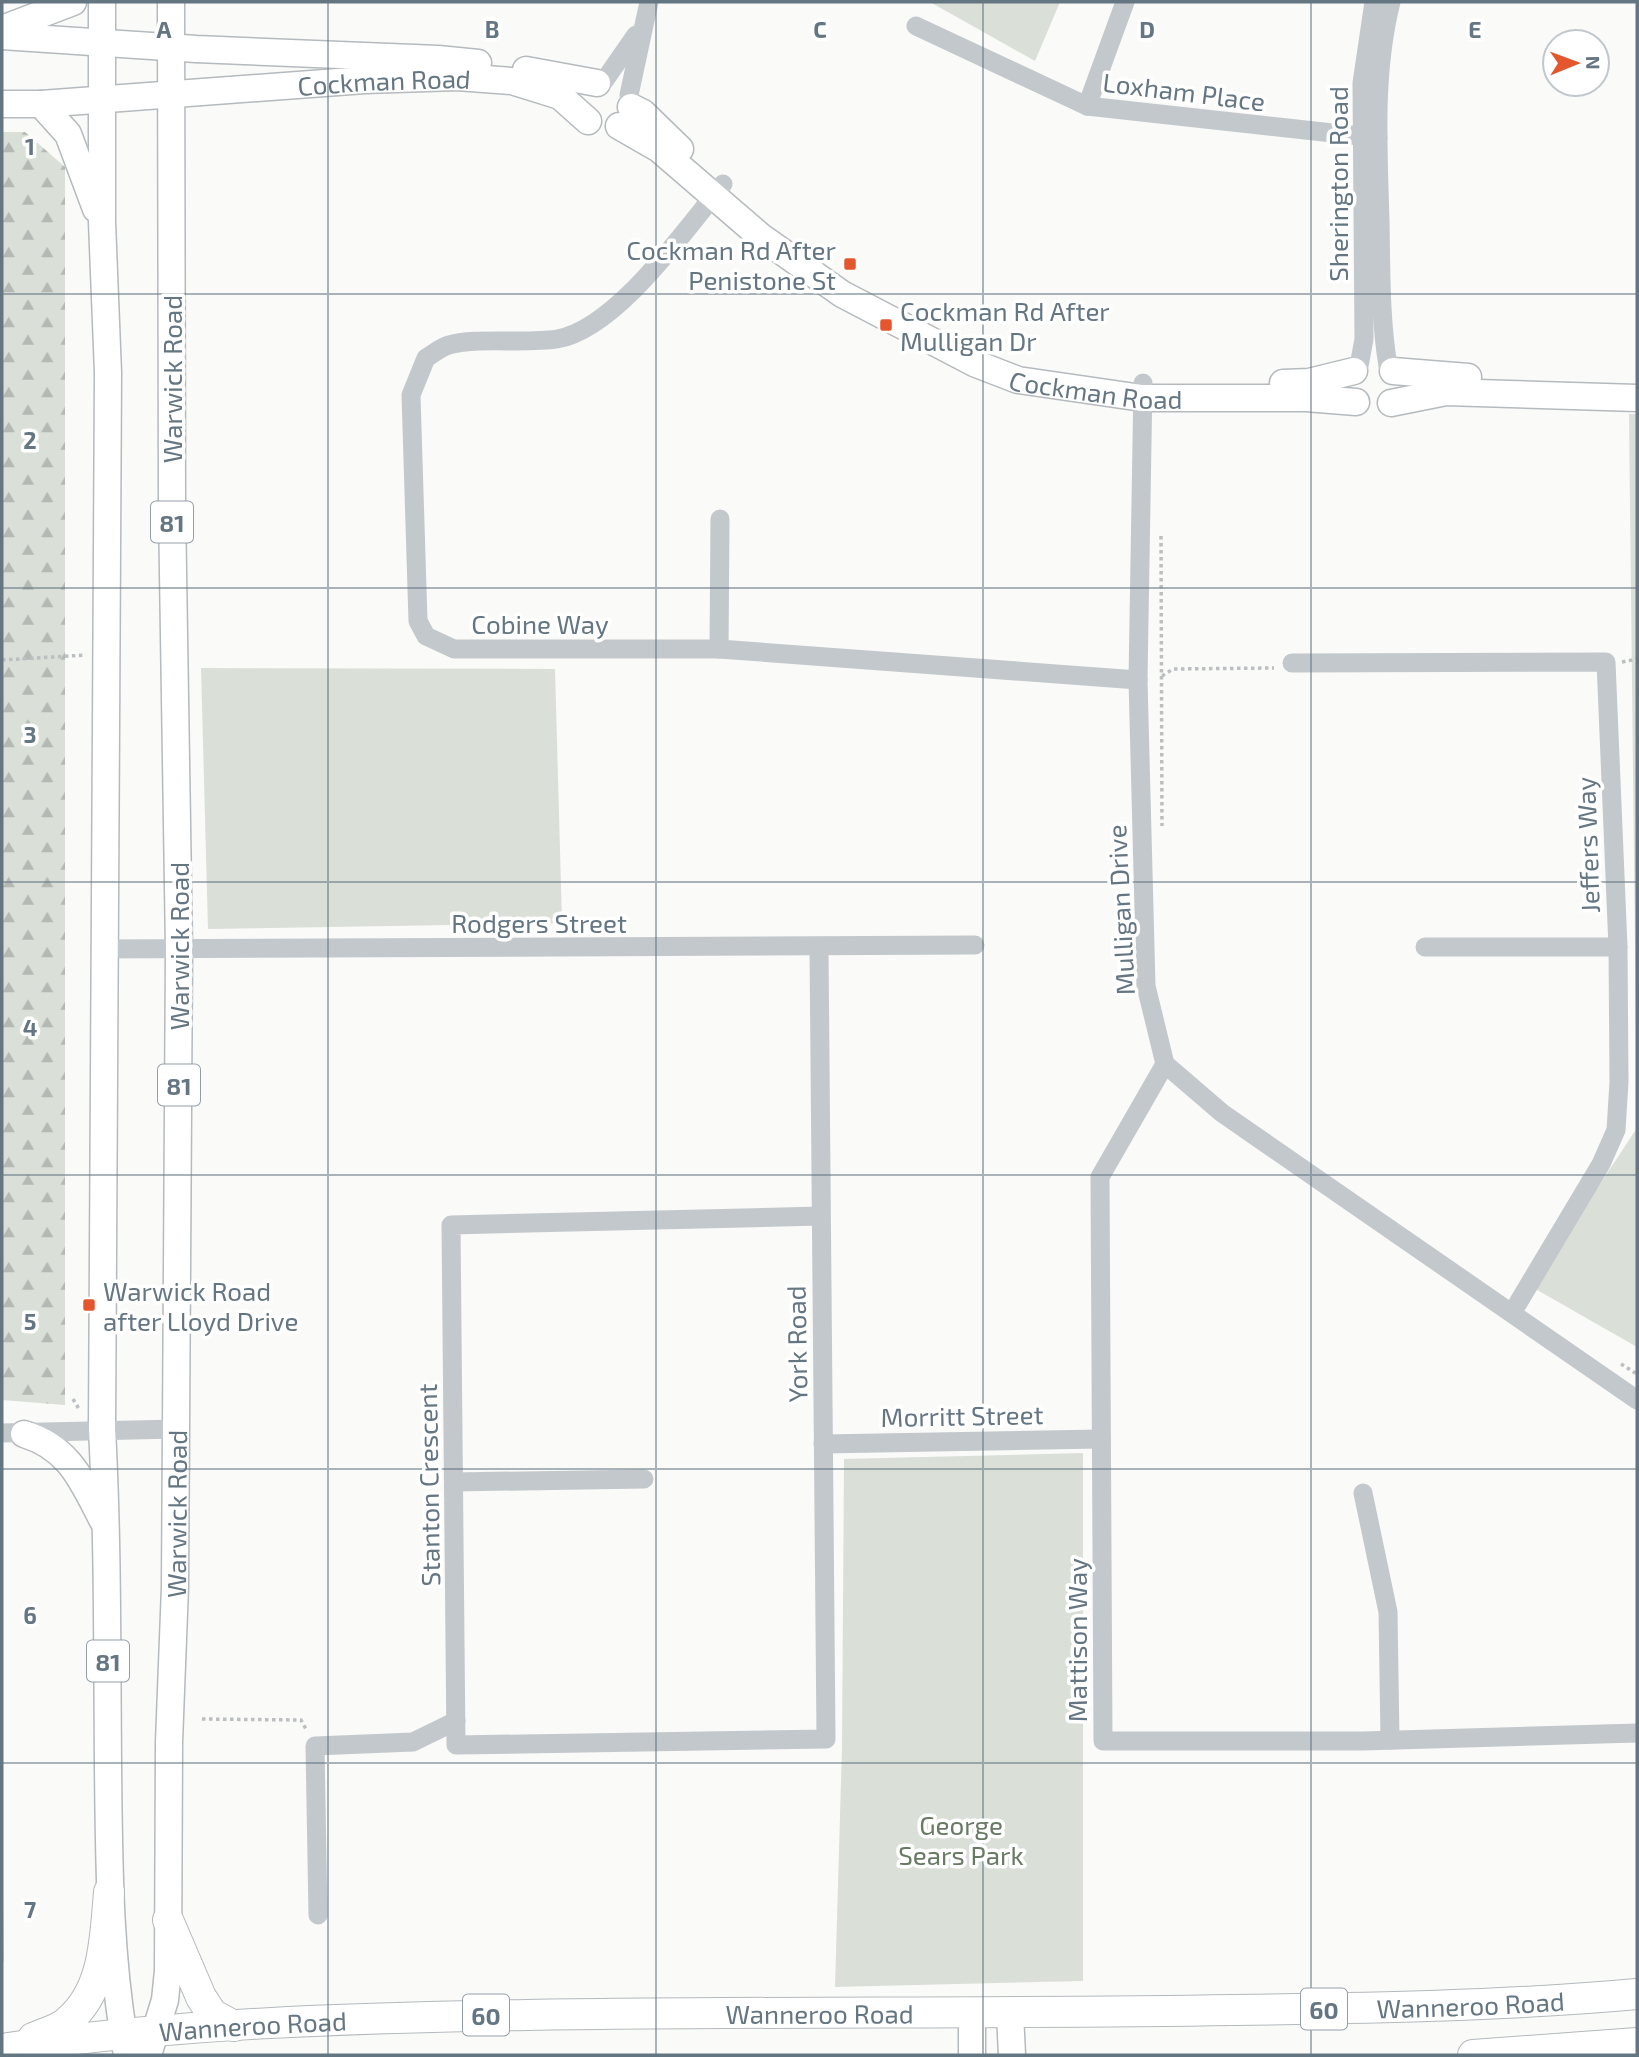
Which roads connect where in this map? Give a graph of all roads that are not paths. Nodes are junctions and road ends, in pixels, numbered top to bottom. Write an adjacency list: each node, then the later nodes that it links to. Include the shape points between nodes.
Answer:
1 (74, 2): 10 (main road)
2 (102, 2): 12 (main road, 81)
3 (171, 2): 13 (main road, Warwick Road / 81)
4 (649, 2): 9 (street)
5 (1125, 2): 19 (street)
6 (1374, 2): 22 (street, Sherington Road, via 1365,47)
7 (1391, 2): 22 (street, Sherington Road)
8 (916, 26): 19 (street, Loxham Place)
9 (641, 28): 14 (street); 20 (street)
10 (2, 29)
11 (2, 36): 12 (main road, Cockman Road)
12 (102, 41): 13 (main road, Cockman Road); 16 (main road, 81)
13 (170, 47): 14 (main road, Cockman Road, via 438,59); 15 (main road, Warwick Road / 81)
14 (600, 82): 20 (main road, via 618,84); 21 (main road, via 583,100)
15 (171, 94): 16 (main road, Cockman Road); 21 (main road, Cockman Road, via 457,77 512,81 560,96); 40 (main road, Warwick Road / 81)
16 (101, 99): 18 (main road, Cockman Road); 24 (main road, 81)
17 (2, 104): 18 (main road, Cockman Road)
18 (41, 104): 24 (main road, via 68,134)
19 (1087, 106): 22 (street, Loxham Place)
20 (626, 110): 21 (main road, via 606,130); 23 (main road, Cockman Road, via 643,113)
21 (587, 121)
22 (1369, 138): 25 (street, Sherington Road, via 1364,339); 26 (street, Sherington Road)
23 (718, 190): 28 (main road, Cockman Road, via 798,264 842,294 974,363 1018,380); 33 (street, Cobine Way, via 624,301 586,330 519,343 450,345 426,358 411,395 418,621 425,636 454,649)
24 (102, 222): 41 (main road, 81, via 108,373)
25 (1357, 368): 26 (main road, via 1373,361); 28 (main road, Cockman Road, via 1309,382); 30 (main road, via 1349,387)
26 (1391, 368): 27 (main road, via 1467,377); 31 (main road, via 1398,388)
27 (1637, 381)
28 (1143, 391): 30 (main road, Cockman Road); 35 (street, Mulligan Drive)
29 (1637, 398): 31 (main road, via 1446,392)
30 (1356, 402): 31 (main road, via 1373,410)
31 (1391, 403)
32 (720, 519): 33 (street)
33 (719, 649): 35 (street, Cobine Way)
34 (1292, 663): 38 (street, Jeffers Way, via 1606,662)
35 (1138, 680): 42 (street, Mulligan Drive, via 1146,986)
36 (975, 945): 39 (street, Rodgers Street)
37 (1425, 947): 38 (street)
38 (1618, 947): 44 (street, Jeffers Way, via 1616,1130 1601,1164)
39 (819, 948): 40 (street, Rodgers Street); 43 (street, York Road)
40 (179, 949): 41 (street, Rodgers Street); 47 (main road, Warwick Road / 81)
41 (103, 950): 46 (main road, 81)
42 (1165, 1064): 44 (street, via 1222,1113); 49 (street, Mattison Way, via 1100,1177)
43 (821, 1216): 50 (street, York Road); 52 (street, Stanton Crescent, via 452,1225)
44 (1512, 1313): 45 (street)
45 (1637, 1399)
46 (102, 1429): 47 (street); 48 (street); 54 (main road, 81)
47 (176, 1429): 61 (main road, Warwick Road / 81)
48 (13, 1434): 54 (main road, via 47,1441 63,1455)
49 (1101, 1439): 50 (street, Morritt Street); 58 (street, Mattison Way, via 1103,1741)
50 (823, 1444): 57 (street, York Road)
51 (644, 1479): 52 (street)
52 (454, 1482): 55 (street, Stanton Crescent)
53 (1363, 1493): 58 (street, via 1388,1612)
54 (107, 1528): 59 (main road, 81)
55 (456, 1721): 57 (street, Stanton Crescent, via 456,1745); 60 (street, via 413,1742 315,1745)
56 (1637, 1733): 58 (street, Mattison Way)
57 (826, 1739)
58 (1390, 1740)
59 (109, 1892): 68 (main road, 81); 69 (highway, via 99,1973 88,1999 67,2023)
60 (318, 1914)
61 (168, 1920): 65 (highway, via 201,1997 212,2014); 67 (main road, Warwick Road / 81, via 165,2000)
62 (1637, 1994): 64 (highway, Wanneroo Road / 60, via 1340,2009)
63 (972, 2013): 64 (highway, Wanneroo Road / 60); 65 (highway, Wanneroo Road / 60, via 626,2013); 70 (main road)
64 (1010, 2014): 71 (main road)
65 (234, 2025): 67 (highway, Wanneroo Road / 60)
66 (1637, 2043): 72 (highway, Wanneroo Road)
67 (151, 2044): 68 (highway, Wanneroo Road / 60)
68 (125, 2046): 69 (highway, Wanneroo Road / 60)
69 (6, 2048)
70 (972, 2055)
71 (1012, 2055)
72 (1473, 2055)

